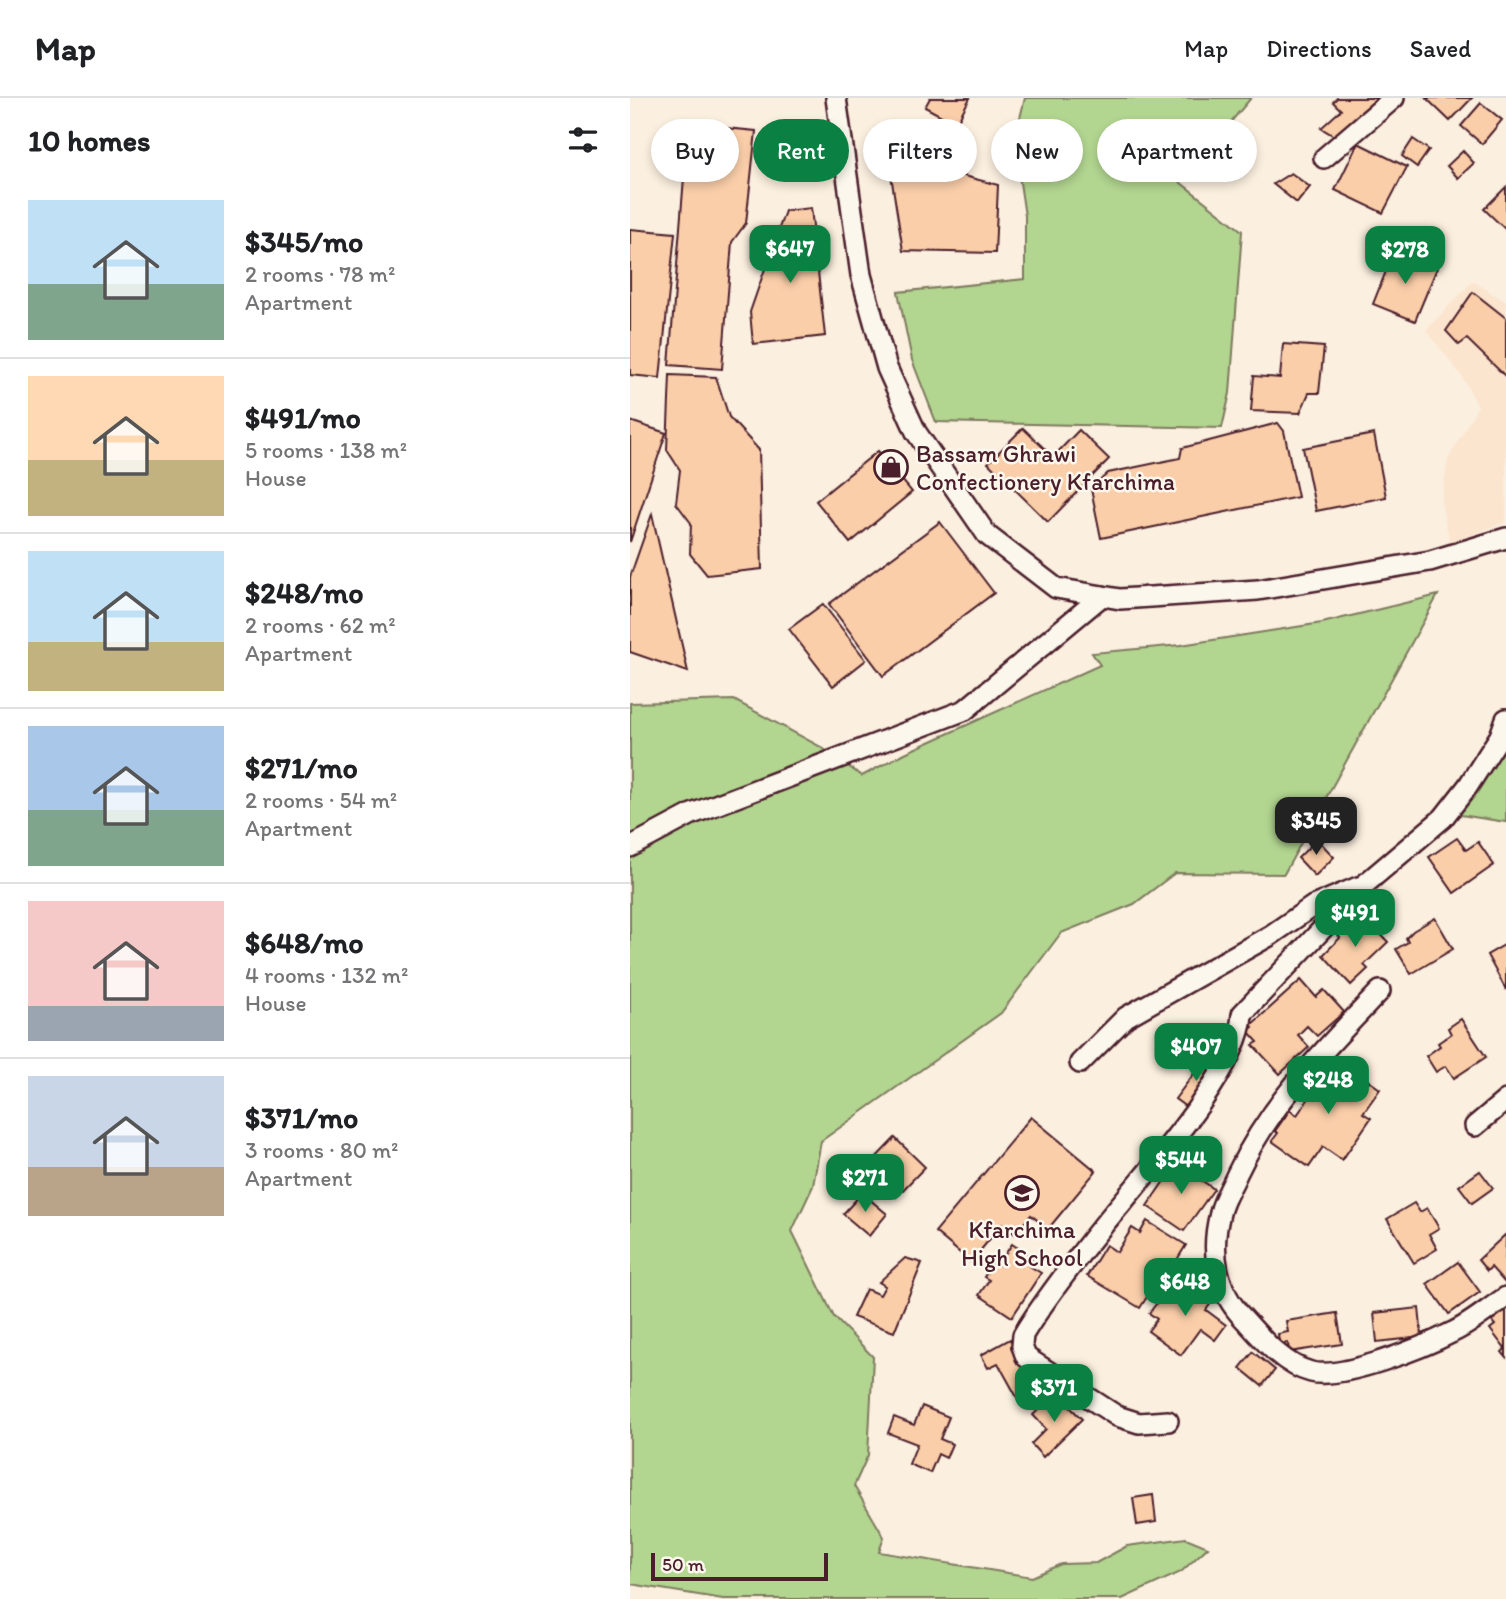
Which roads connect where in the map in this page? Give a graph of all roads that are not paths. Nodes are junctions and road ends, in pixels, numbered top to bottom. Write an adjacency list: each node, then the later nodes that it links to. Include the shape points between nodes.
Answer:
1 (836, 98): 5 (street, via 861,275 887,368 916,432 987,535 1056,588)
2 (1394, 98): 3 (street)
3 (1324, 158)
4 (1506, 538): 5 (street, via 1430,561 1258,590 1120,599)
5 (1102, 596): 7 (street, via 965,710 692,814)
6 (1506, 719): 8 (street, via 1500,736 1443,818)
7 (630, 847)
8 (1365, 884): 10 (street, via 1313,906 1126,1017); 14 (street, via 1242,1014 1242,1030 1185,1124 1088,1244 1023,1335 1026,1357 1117,1416 1139,1423)
9 (1380, 991): 13 (street, via 1275,1105 1253,1140 1221,1209 1215,1236 1220,1286 1231,1306 1283,1358 1311,1372 1334,1373 1390,1358 1454,1332)
10 (1080, 1063)
11 (1506, 1100): 12 (street)
12 (1475, 1126)
13 (1506, 1297)
14 (1168, 1421)

